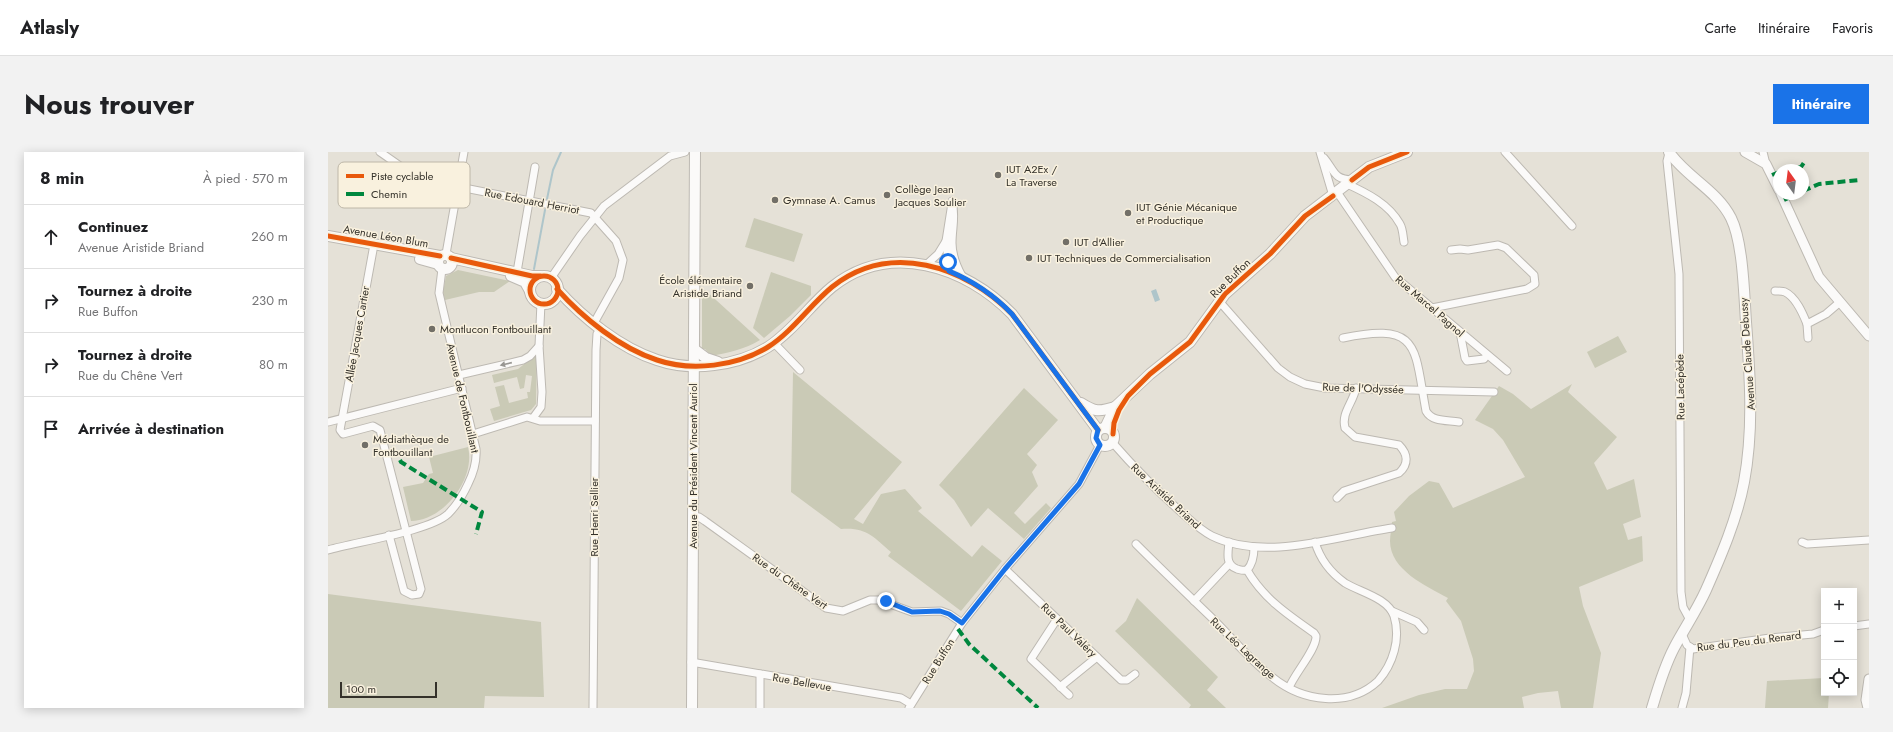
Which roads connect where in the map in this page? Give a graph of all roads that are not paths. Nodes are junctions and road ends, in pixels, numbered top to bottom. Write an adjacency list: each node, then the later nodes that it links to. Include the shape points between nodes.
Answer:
1 (380, 152): 11 (street, Rue Edouard Herriot)
2 (464, 152): 12 (street, Avenue de Fontbouillant)
3 (685, 152): 22 (street, via 674,154 659,164 604,206)
4 (695, 152): 54 (main road, Avenue du Président Vincent Auriol)
5 (1405, 152): 16 (main road, Rue Buffon, via 1369,167)
6 (1504, 152): 23 (street)
7 (1745, 152): 13 (street)
8 (1764, 152): 13 (street)
9 (1669, 153): 95 (street, Rue Lacépède, via 1667,161 1679,274 1681,592 1683,607); 95 (main road, Avenue Claude Debussy, via 1691,176 1718,198 1731,219 1739,250 1751,383 1751,423 1744,483 1735,515 1705,592)
10 (1321, 154): 16 (street, via 1335,174); 18 (street, Rue Marcel Pagnol)
11 (394, 162)
12 (462, 162)
13 (1766, 164): 15 (street)
14 (535, 167): 19 (street)
15 (1773, 178)
16 (1350, 182): 18 (main road, Rue Buffon); 27 (street, via 1391,211 1401,225)
17 (470, 189): 19 (street, Rue Edouard Herriot)
18 (1335, 194): 42 (main road, Rue Buffon, via 1305,216 1270,254); 45 (street, Rue Marcel Pagnol, via 1395,277)
19 (529, 200): 22 (street, Rue Edouard Herriot, via 586,211); 33 (street)
20 (1784, 200): 43 (street, via 1820,277)
21 (454, 208): 30 (street, Avenue de Fontbouillant)
22 (596, 218): 36 (street); 47 (street, Rue Henri Sellier, via 616,241 623,260 619,278)
23 (1572, 226)
24 (328, 236): 30 (main road, Avenue Léon Blum)
25 (946, 241): 31 (street); 32 (street); 35 (street, via 952,201 955,213 952,243 954,262)
26 (328, 242): 28 (main road, Avenue Léon Blum)
27 (1404, 242)
28 (373, 250): 30 (main road, Avenue Léon Blum); 69 (street, Allée Jacques Cartier)
29 (1451, 250): 45 (street, via 1498,245 1506,248 1534,275 1535,284 1527,289)
30 (444, 261): 33 (main road, Avenue Léon Blum); 38 (main road, Avenue Léon Blum, via 512,276 525,282); 60 (street, Avenue de Fontbouillant, via 439,293)
31 (926, 266): 32 (main road); 52 (main road, via 889,264 855,273 831,288)
32 (949, 271): 35 (main road)
33 (517, 272): 34 (main road, Avenue Léon Blum)
34 (540, 276): 36 (main road, Avenue Léon Blum); 38 (main road, via 532,282)
35 (962, 276): 66 (main road, via 998,300 1012,314)
36 (551, 278): 37 (main road)
37 (557, 289): 40 (main road); 41 (main road)
38 (530, 291): 44 (main road, Avenue Léon Blum, via 533,299)
39 (1775, 291): 46 (street, via 1786,292 1792,298)
40 (553, 300): 41 (main road); 44 (main road)
41 (567, 300): 47 (main road)
42 (1219, 301): 62 (street, Rue de l'Odyssée, via 1278,368 1290,377 1305,384); 65 (main road, Rue Buffon, via 1190,342 1150,374)
43 (1840, 302): 46 (street, via 1826,314); 49 (street)
44 (541, 303): 53 (street)
45 (1432, 308): 48 (street, Rue Marcel Pagnol)
46 (1807, 324): 51 (street)
47 (597, 326): 57 (main road, via 637,351 658,360); 70 (street, Rue Henri Sellier)
48 (1460, 332): 55 (street, Rue Marcel Pagnol); 55 (street, via 1466,361 1484,359)
49 (1869, 336)
50 (1343, 338): 63 (street, via 1369,333 1391,334 1408,342 1418,359)
51 (1808, 338)
52 (774, 343): 56 (main road); 58 (street)
53 (539, 346): 60 (street, one-way to 60, via 523,360); 68 (street, via 541,407)
54 (694, 349): 56 (main road, via 711,360); 57 (main road, Avenue du Président Vincent Auriol)
55 (1487, 355): 59 (street, Rue Marcel Pagnol)
56 (732, 361): 57 (main road)
57 (694, 365): 78 (main road, Avenue du Président Vincent Auriol)
58 (800, 370)
59 (1507, 371)
60 (459, 375): 61 (street, Avenue de Fontbouillant)
61 (462, 388): 69 (street); 74 (street, Avenue de Fontbouillant)
62 (1356, 388): 63 (street, Rue de l'Odyssée); 77 (street, via 1354,398 1344,415 1345,428 1355,437 1399,445 1406,455 1406,462 1399,473 1344,491)
63 (1423, 390): 64 (street, Rue de l'Odyssée); 72 (street, via 1428,416)
64 (1494, 392)
65 (1128, 396): 67 (main road, Rue Buffon); 75 (main road, Rue Buffon, via 1114,423)
66 (1079, 402): 67 (main road, via 1101,411); 73 (main road)
67 (1115, 407): 73 (main road, Rue Buffon)
68 (533, 418): 70 (street); 74 (street, via 527,417)
69 (342, 419): 71 (street); 80 (street, via 340,430 343,434 373,426 380,430)
70 (595, 421): 112 (street, Rue Henri Sellier)
71 (328, 422)
72 (1459, 422)
73 (1101, 429): 75 (main road, via 1110,429); 76 (main road, via 1096,438)
74 (473, 434): 80 (street, Avenue de Fontbouillant, via 476,460 474,472 461,499 447,515)
75 (1112, 438): 76 (main road, via 1105,446); 83 (street, Rue Aristide Briand, via 1171,503 1198,527 1212,536)
76 (1100, 445): 90 (street, Rue Buffon, via 1079,484)
77 (1337, 498)
78 (693, 516): 96 (street, Rue du Chêne Vert, via 705,521 826,608 843,611 870,600 879,600 912,612 940,611); 104 (main road, Avenue du Président Vincent Auriol)
79 (1392, 528): 84 (street, Rue Aristide Briand)
80 (406, 531): 81 (street, Avenue de Fontbouillant); 81 (street, via 421,589 417,595 406,594 404,591)
81 (389, 535): 88 (street, Avenue de Fontbouillant)
82 (1869, 540): 85 (street, via 1808,544)
83 (1229, 542): 87 (street, Rue Aristide Briand); 89 (street)
84 (1315, 542): 87 (street, Rue Aristide Briand, via 1289,546); 93 (street, via 1331,571)
85 (1802, 542)
86 (1136, 544): 92 (street, Rue Léo Lagrange)
87 (1254, 546): 91 (street, via 1254,554)
88 (328, 550)
89 (1229, 564): 91 (street, via 1243,571); 92 (street)
90 (1005, 569): 94 (street, Rue Paul Valéry); 96 (street, Rue Buffon)
91 (1247, 570): 109 (street, via 1270,600 1316,636 1314,646)
92 (1194, 601): 109 (street, Rue Léo Lagrange, via 1272,678)
93 (1392, 611): 99 (street, via 1417,622); 109 (street, Rue Léo Lagrange, via 1396,627 1395,648 1390,662 1380,679 1362,695 1341,702 1323,701)
94 (1057, 619): 103 (street, Rue Paul Valéry); 108 (street, via 1031,659)
95 (1690, 620): 101 (main road, Avenue Claude Debussy)
96 (962, 623): 111 (street, Rue Buffon)
97 (1869, 624): 98 (street)
98 (1857, 626)
99 (1424, 630)
100 (1821, 631): 102 (street, Rue du Peu du Renard, via 1693,649)
101 (1682, 634): 102 (street, Rue du Peu du Renard); 115 (main road, Avenue Claude Debussy, via 1673,650)
102 (1690, 647): 116 (street, via 1686,693)
103 (1097, 657): 106 (street, Rue Paul Valéry, via 1121,680 1127,680); 108 (street)
104 (691, 662): 105 (street, Rue Bellevue); 113 (main road, Avenue du Président Vincent Auriol)
105 (760, 674): 111 (street, Rue Bellevue, via 901,698); 114 (street)
106 (1135, 674)
107 (1869, 679): 117 (street, via 1866,700)
108 (1060, 687): 110 (street)
109 (1289, 688)
110 (1069, 695)
111 (910, 706)
112 (593, 708)
113 (692, 708)
114 (760, 708)
115 (1652, 708)
116 (1682, 708)
117 (1868, 708)

